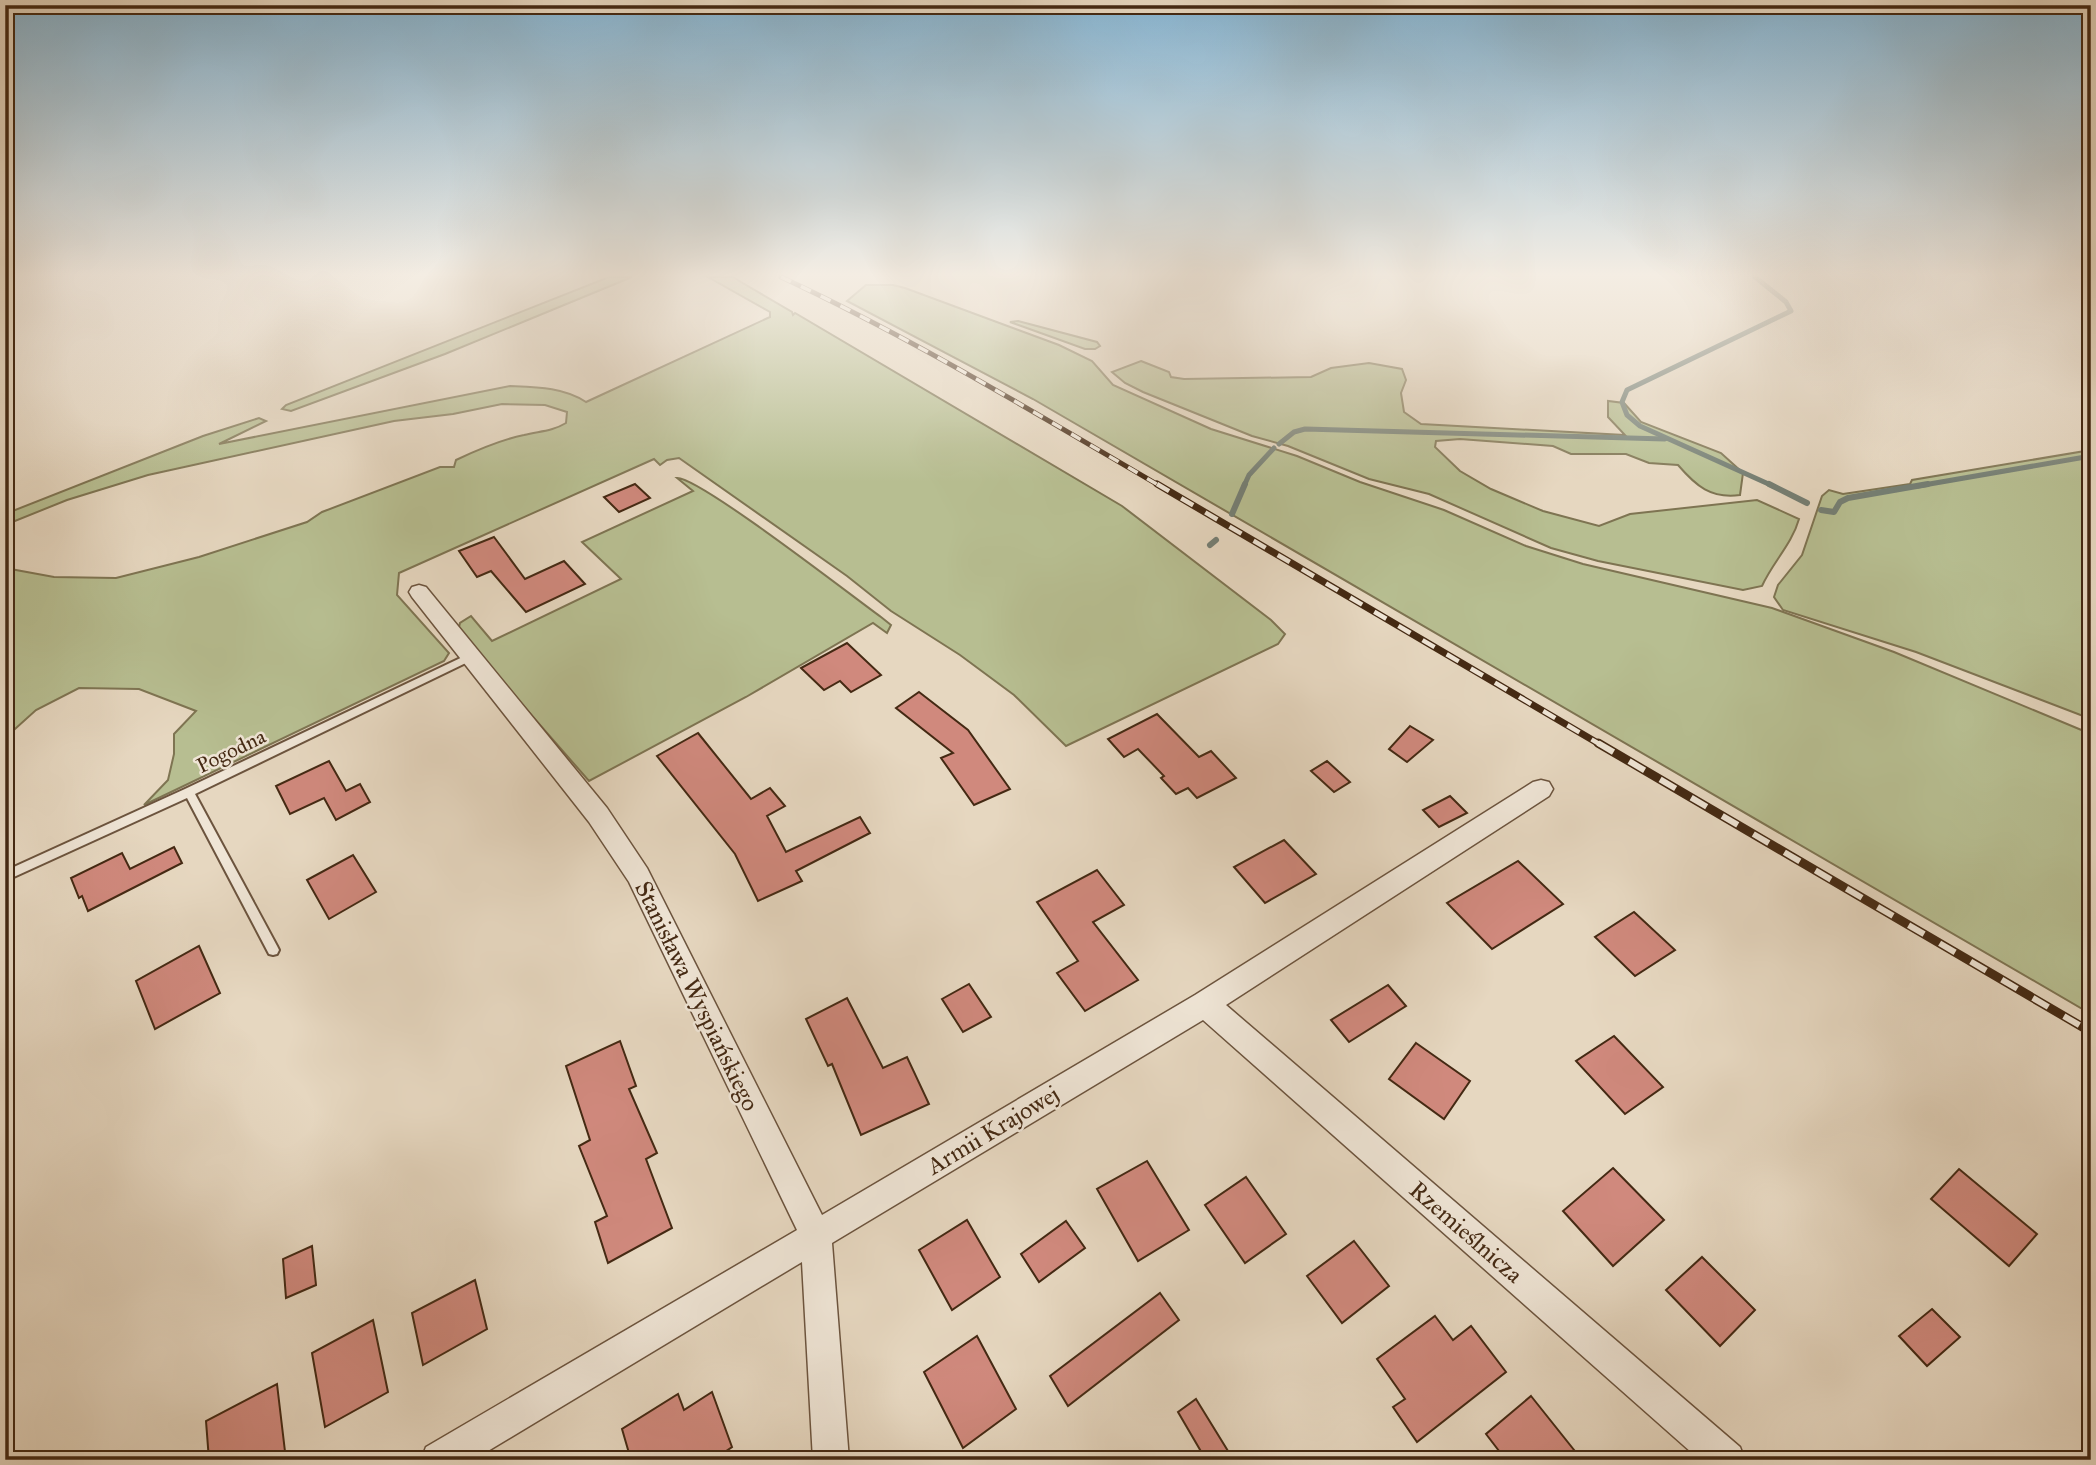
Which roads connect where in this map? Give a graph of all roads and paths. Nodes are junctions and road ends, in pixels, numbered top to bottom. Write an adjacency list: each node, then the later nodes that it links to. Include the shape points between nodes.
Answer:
1 (419, 592): 2 (street, Stanisława Wyspiańskiego)
2 (471, 657): 4 (lane, Pogodna); 8 (street, Stanisława Wyspiańskiego, via 598,815 638,875)
3 (1541, 789): 7 (street, Armii Krajowej)
4 (189, 792): 5 (lane, Pogodna); 6 (lane)
5 (5, 876)
6 (273, 950)
7 (1205, 1004): 8 (street, Armii Krajowej); 11 (street, Rzemieślnicza)
8 (816, 1236): 9 (street, Armii Krajowej); 10 (street, Stanisława Wyspiańskiego)
9 (439, 1460)
10 (831, 1460)
11 (1727, 1460)

